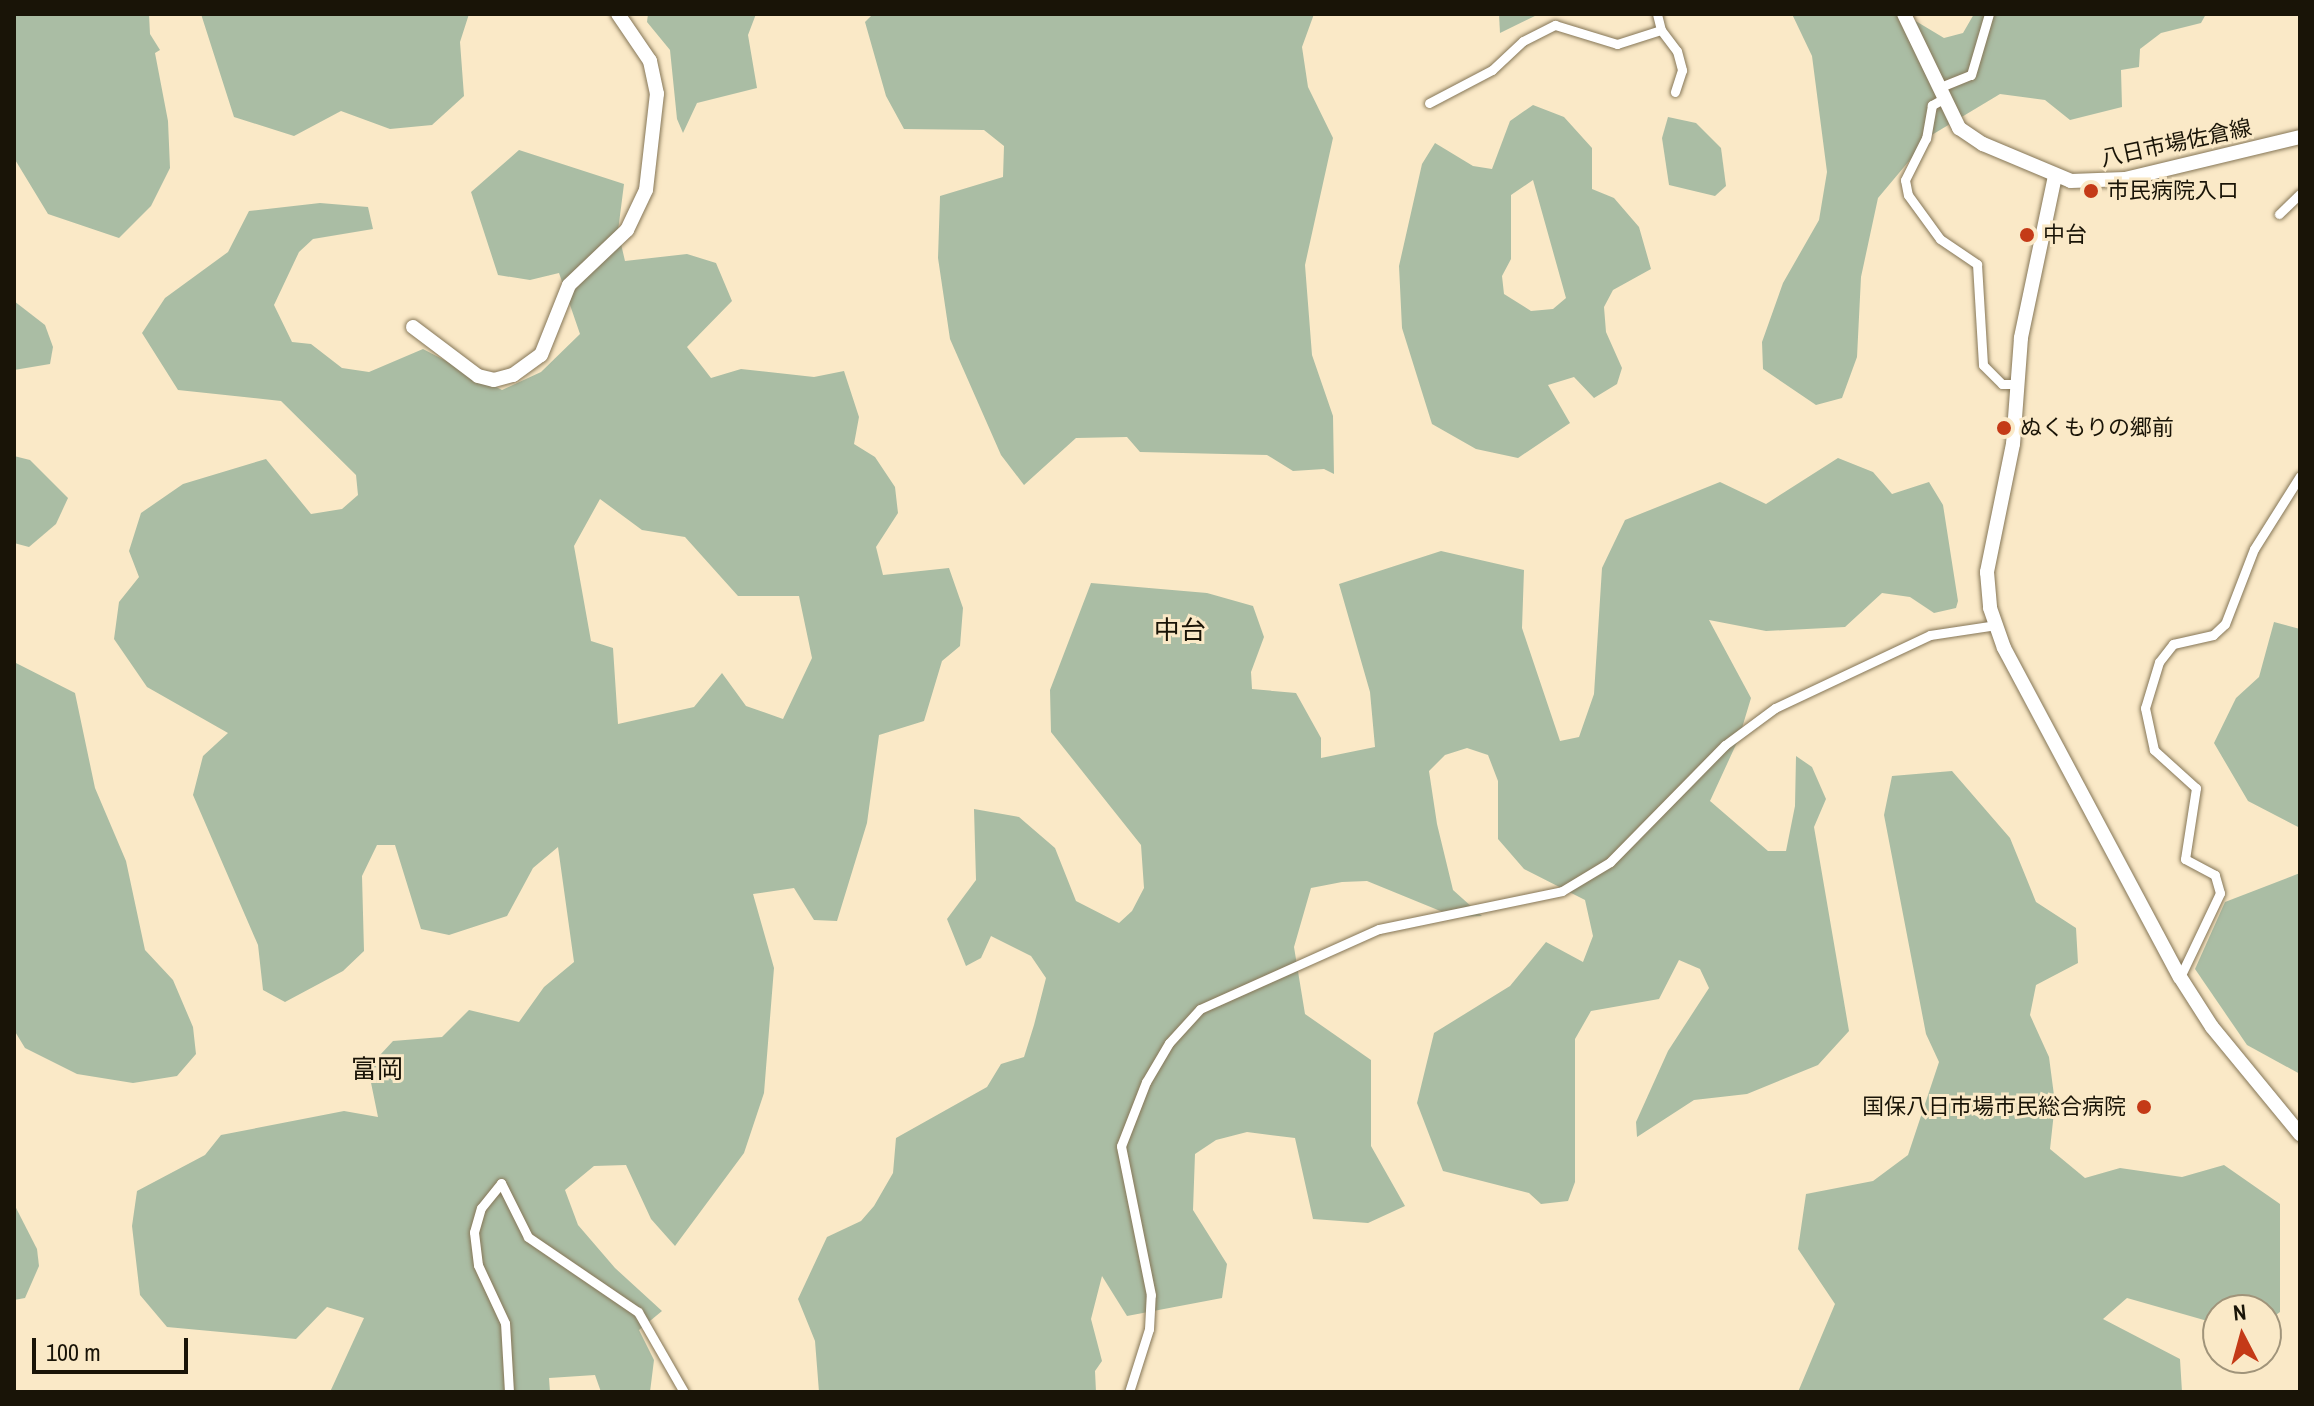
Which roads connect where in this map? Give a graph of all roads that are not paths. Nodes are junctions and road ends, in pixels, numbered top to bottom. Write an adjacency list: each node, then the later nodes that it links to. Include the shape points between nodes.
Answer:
1 (618, 14): 13 (street, via 650,61 657,94 646,190 627,230 569,285 541,355 513,375 494,380 478,376)
2 (1657, 14): 5 (street)
3 (1904, 14): 7 (street, 八日市場佐倉線)
4 (1989, 14): 7 (street, via 1971,75)
5 (1661, 30): 6 (street, via 1677,51 1682,70); 8 (street, via 1617,44 1555,25 1523,41 1492,70)
6 (1675, 92)
7 (1941, 94): 10 (street, 八日市場佐倉線, via 1969,136); 14 (street, via 1932,105 1926,138 1905,180 1908,195 1940,239 1977,264 1983,365 2002,384)
8 (1429, 103)
9 (2300, 137): 10 (street, 八日市場佐倉線, via 2109,182)
10 (2055, 176): 14 (street, via 2031,276)
11 (2300, 194): 12 (street)
12 (2279, 214)
13 (413, 327)
14 (2017, 384): 16 (street, via 2013,444 1987,572)
15 (2300, 476): 17 (street, via 2261,535 2225,624 2213,635 2173,644 2159,662 2145,708 2154,750 2196,788 2185,859 2215,875 2220,893)
16 (1996, 625): 17 (street); 21 (street, via 1930,635 1912,649 1828,680 1775,708 1725,745 1610,862 1562,891 1379,929 1200,1009 1169,1043 1146,1082 1121,1146 1151,1295 1149,1329)
17 (2180, 977): 18 (street, via 2212,1027)
18 (2300, 1134)
19 (509, 1392): 20 (street, via 505,1323 478,1265 474,1232 481,1208 501,1183 507,1186 528,1237 638,1312)
20 (684, 1392)
21 (1129, 1392)

